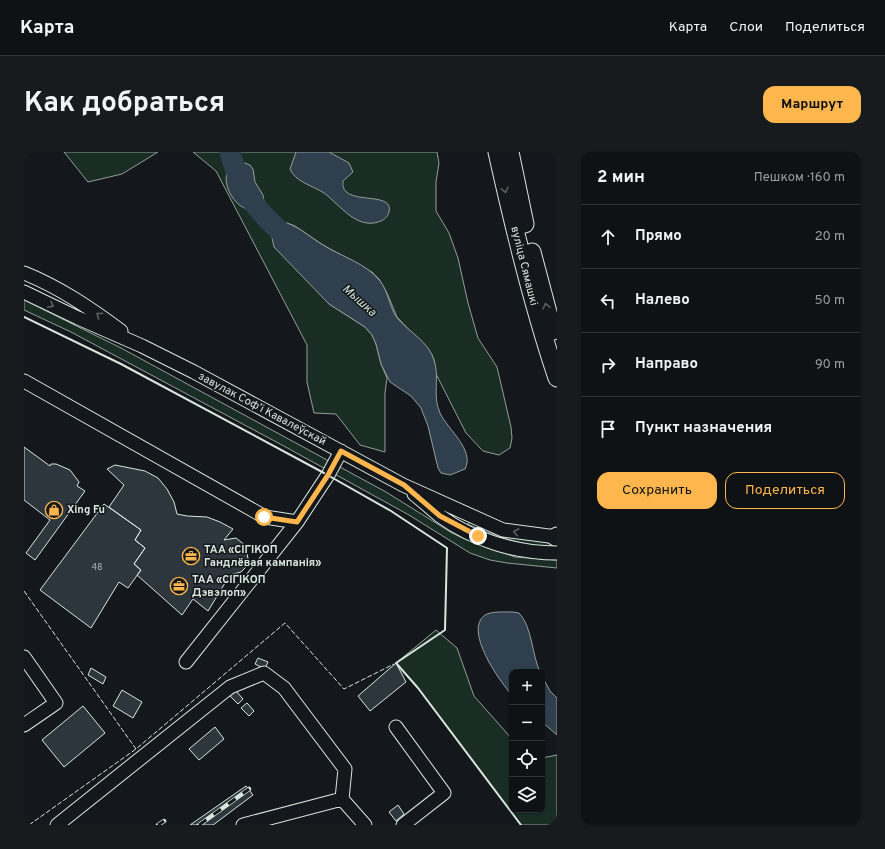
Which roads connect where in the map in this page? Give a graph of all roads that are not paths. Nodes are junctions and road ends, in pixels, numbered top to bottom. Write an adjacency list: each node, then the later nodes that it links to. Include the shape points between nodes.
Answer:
1 (497, 152): 7 (main road, вуліца Сямашкі, one-way to 7, via 524,271)
2 (510, 152): 5 (main road, вуліца Сямашкі, one-way to 2, via 533,259)
3 (24, 273): 6 (street, завулак Софʼі Кавалеўскай, one-way to 3, via 86,305 43,280)
4 (24, 292): 6 (street, завулак Софʼі Кавалеўскай, one-way to 6)
5 (557, 344)
6 (142, 346): 9 (street, завулак Софʼі Кавалеўскай)
7 (557, 378)
8 (24, 381): 10 (street, via 264,517)
9 (341, 451): 10 (street); 11 (street, завулак Софʼі Кавалеўскай, via 404,485 502,530)
10 (297, 522): 13 (street)
11 (557, 541)
12 (24, 657): 14 (street, via 56,703)
13 (186, 662)
14 (24, 725)
15 (396, 727): 20 (street, via 444,793)
16 (342, 799): 17 (street, via 345,769 284,688 264,673 230,687); 18 (street); 19 (street)
17 (56, 825)
18 (243, 825)
19 (365, 825)
20 (403, 825)

